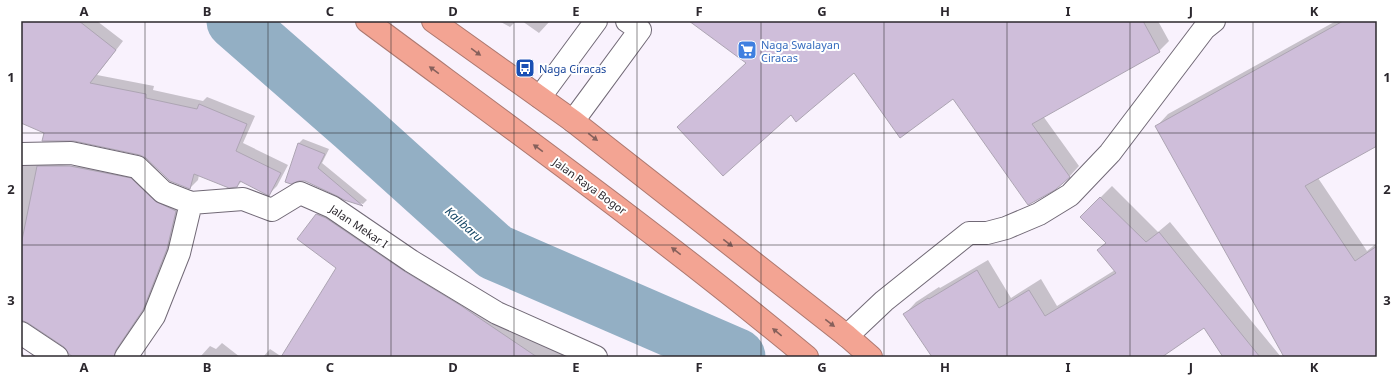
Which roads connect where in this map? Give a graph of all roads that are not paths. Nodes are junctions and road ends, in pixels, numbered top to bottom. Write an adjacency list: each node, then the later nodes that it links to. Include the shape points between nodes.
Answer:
1 (367, 21): 15 (highway, Jalan Raya Bogor, one-way to 1, via 632,217)
2 (434, 21): 6 (highway, one-way to 6)
3 (596, 21): 6 (street)
4 (627, 21): 7 (street, via 640,30)
5 (1214, 21): 11 (street, via 1204,29 1110,153 1070,195 1039,214 1006,228 969,234 884,301)
6 (540, 97): 7 (highway)
7 (572, 121): 11 (highway, one-way to 11)
8 (21, 154): 9 (street, Jalan Mekar I, via 70,153 137,167 163,192)
9 (191, 203): 13 (street, via 179,253 154,316); 14 (street, Jalan Mekar I, via 243,199 272,210 300,193 332,207 411,261 497,313)
10 (21, 333): 12 (street)
11 (847, 336): 16 (highway)
12 (57, 357)
13 (126, 357)
14 (596, 357)
15 (807, 357)
16 (871, 357)

